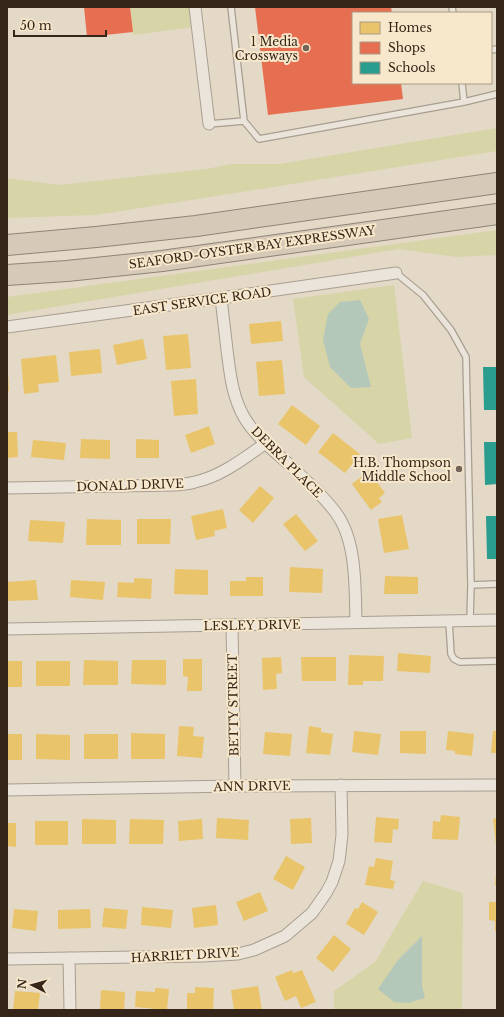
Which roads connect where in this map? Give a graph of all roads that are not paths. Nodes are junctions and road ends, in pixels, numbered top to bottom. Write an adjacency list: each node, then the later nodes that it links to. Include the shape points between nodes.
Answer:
1 (195, 7): 7 (street)
2 (231, 7): 6 (lane)
3 (462, 84): 5 (lane)
4 (497, 94): 5 (lane)
5 (464, 102): 6 (lane, via 259,139)
6 (244, 121): 7 (lane)
7 (209, 124)
8 (497, 184): 10 (highway, via 196,226)
9 (497, 214): 12 (highway, SEAFORD-OYSTER BAY EXPRESSWAY, via 162,261)
10 (7, 245)
11 (396, 273): 13 (street, EAST SERVICE ROAD); 17 (lane, via 423,295 451,330 466,357)
12 (7, 275)
13 (221, 298): 14 (street, EAST SERVICE ROAD); 15 (street, DEBRA PLACE, via 235,399 244,418)
14 (7, 327)
15 (266, 443): 16 (street, DONALD DRIVE, via 214,476 195,482 176,485); 22 (street, DEBRA PLACE, via 317,491 343,525 352,555)
16 (7, 488)
17 (472, 584): 18 (lane); 19 (lane)
18 (497, 584)
19 (470, 620): 20 (street, LESLEY DRIVE); 21 (street, LESLEY DRIVE)
20 (497, 620)
21 (449, 621): 22 (street, LESLEY DRIVE); 25 (lane, via 451,654 454,659 460,662)
22 (356, 622): 23 (street, LESLEY DRIVE)
23 (232, 625): 24 (street, LESLEY DRIVE); 28 (street, BETTY STREET)
24 (7, 629)
25 (497, 661)
26 (341, 785): 27 (street, ANN DRIVE); 28 (street, ANN DRIVE); 30 (street, HARRIET DRIVE, via 342,835 339,861 332,882 312,913 285,936 238,954)
27 (497, 785)
28 (235, 786): 29 (street, ANN DRIVE)
29 (7, 790)
30 (69, 958): 31 (street, HARRIET DRIVE); 32 (street)
31 (7, 959)
32 (70, 1010)

